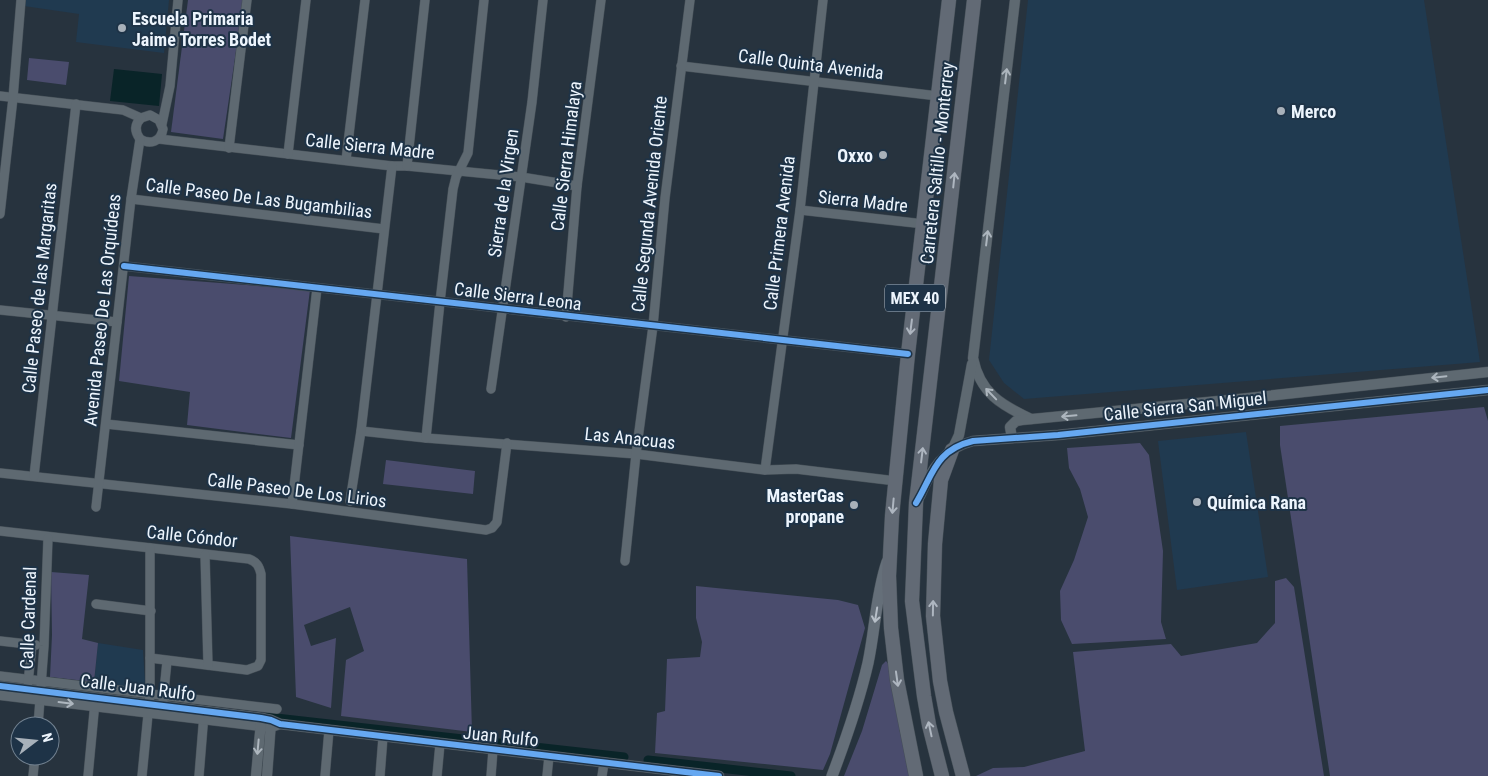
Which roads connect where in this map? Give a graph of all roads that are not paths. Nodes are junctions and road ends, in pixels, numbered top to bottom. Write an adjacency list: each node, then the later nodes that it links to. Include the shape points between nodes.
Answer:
1 (21, 0): 19 (street)
2 (178, 0): 22 (street, via 170,86)
3 (247, 0): 25 (street)
4 (306, 0): 26 (street)
5 (365, 0): 27 (street)
6 (424, 0): 29 (street)
7 (484, 0): 30 (street, via 468,153)
8 (543, 0): 31 (street, Sierra de la Virgen)
9 (601, 0): 32 (street, Calle Sierra Himalaya)
10 (690, 0): 15 (street, Calle Segunda Avenida Oriente)
11 (823, 0): 16 (street, Calle Primera Avenida)
12 (949, 0): 18 (main road, Carretera Saltillo - Monterrey / MEX 40)
13 (974, 0): 70 (main road, Carretera Saltillo - Monterrey / MEX 40, one-way to 13)
14 (1015, 0): 50 (street, one-way to 14)
15 (681, 66): 16 (street, Calle Quinta Avenida); 47 (street, Calle Segunda Avenida Oriente)
16 (814, 80): 18 (street, Calle Quinta Avenida); 34 (street, Calle Primera Avenida)
17 (0, 96): 19 (street)
18 (938, 96): 36 (main road, Carretera Saltillo - Monterrey / MEX 40)
19 (13, 98): 20 (street); 35 (street)
20 (76, 104): 21 (street, via 123,110); 44 (street, Calle Paseo de las Margaritas)
21 (141, 118): 22 (street, via 150,115); 23 (street, via 135,130)
22 (162, 124): 24 (street)
23 (140, 139): 24 (street, Calle Sierra Madre, via 146,143); 33 (street, Avenida Paseo De Las Orquídeas)
24 (159, 139): 25 (street, Calle Sierra Madre)
25 (229, 148): 26 (street, Calle Sierra Madre)
26 (288, 154): 27 (street, Calle Sierra Madre)
27 (346, 160): 28 (street, Calle Sierra Madre)
28 (392, 166): 29 (street, Calle Sierra Madre); 37 (street)
29 (407, 166): 30 (street, Calle Sierra Madre)
30 (459, 172): 31 (street, Calle Sierra Madre); 41 (street, via 453,189)
31 (521, 178): 32 (street, Calle Sierra Madre); 42 (street, Sierra de la Virgen)
32 (577, 186): 45 (street, Calle Sierra Himalaya)
33 (131, 199): 37 (street, Calle Paseo De Las Bugambilias); 38 (street, Avenida Paseo De Las Orquídeas)
34 (800, 210): 36 (street, Sierra Madre); 48 (street, Calle Primera Avenida)
35 (0, 214)
36 (924, 224): 49 (main road, Carretera Saltillo - Monterrey / MEX 40, one-way to 49)
37 (384, 229): 40 (street)
38 (124, 266): 39 (street, Calle Sierra Leona); 46 (street, Avenida Paseo De Las Orquídeas)
39 (317, 288): 40 (street, Calle Sierra Leona); 60 (street)
40 (377, 294): 41 (street, Calle Sierra Leona); 56 (street)
41 (440, 302): 42 (street, Calle Sierra Leona); 57 (street)
42 (503, 309): 45 (street, Calle Sierra Leona); 52 (street, Sierra de la Virgen)
43 (0, 310): 44 (street)
44 (52, 315): 46 (street); 65 (street, Calle Paseo de las Margaritas)
45 (566, 317): 47 (street, Calle Sierra Leona)
46 (117, 322): 55 (street, Avenida Paseo De Las Orquídeas)
47 (653, 326): 48 (street, Calle Sierra Leona); 62 (street, Calle Segunda Avenida Oriente)
48 (782, 339): 49 (street, Calle Sierra Leona); 63 (street, Calle Primera Avenida)
49 (908, 354): 66 (main road, Carretera Saltillo - Monterrey / MEX 40)
50 (973, 358): 54 (street, one-way to 50, via 1000,403 990,394 982,385); 61 (street, via 959,436)
51 (1488, 372): 54 (street, Calle Sierra San Miguel, one-way to 54)
52 (491, 389)
53 (1488, 390): 58 (street, Calle Sierra San Miguel)
54 (1032, 419): 58 (street, via 1012,424)
55 (106, 424): 60 (street); 67 (street, Avenida Paseo De Las Orquídeas)
56 (361, 431): 57 (street, Las Anacuas); 68 (street)
57 (426, 438): 59 (street, Las Anacuas)
58 (1012, 438): 61 (street, Calle Sierra San Miguel, via 973,441)
59 (508, 443): 62 (street, Las Anacuas); 69 (street, Calle Paseo De Los Lirios, via 497,522 492,528 480,530)
60 (299, 444): 69 (street)
61 (952, 450): 70 (street, Calle Sierra San Miguel, via 932,470); 96 (main road, one-way to 61, via 935,642 933,594 941,480)
62 (636, 454): 63 (street, Las Anacuas); 77 (street, Calle Segunda Avenida Oriente)
63 (765, 470): 66 (street, Las Anacuas, via 796,469)
64 (0, 473): 65 (street)
65 (34, 476): 67 (street)
66 (896, 481): 75 (main road, Carretera Saltillo - Monterrey / MEX 40, one-way to 75)
67 (99, 484): 69 (street, Calle Paseo De Los Lirios); 71 (street, Avenida Paseo De Las Orquídeas)
68 (350, 501)
69 (292, 504)
70 (916, 504): 78 (main road, Carretera Saltillo - Monterrey / MEX 40)
71 (96, 507)
72 (0, 531): 73 (street, Calle Cóndor)
73 (48, 538): 74 (street, Calle Cóndor); 83 (street, Calle Cardenal)
74 (150, 548): 76 (street, Calle Cóndor); 80 (street)
75 (890, 551): 119 (main road, one-way to 119, via 882,577 868,664); 120 (main road, Carretera Saltillo - Monterrey / MEX 40, one-way to 120, via 893,652)
76 (205, 555): 86 (street); 86 (street, Calle Cóndor, via 255,561 261,574 260,663 247,670)
77 (625, 561)
78 (912, 601): 96 (main road); 121 (main road, Carretera Saltillo - Monterrey / MEX 40, one-way to 78, via 925,703)
79 (96, 604): 80 (street)
80 (151, 610): 84 (street)
81 (0, 641): 82 (street)
82 (32, 645): 83 (street); 89 (street, Calle Cardenal)
83 (44, 646): 90 (street, Calle Cardenal)
84 (150, 658): 85 (street, Calle Cóndor); 93 (street)
85 (167, 661): 86 (street, Calle Cóndor); 94 (street)
86 (208, 665)
87 (0, 676): 89 (street, Calle Juan Rulfo)
88 (0, 686): 89 (street, Calle Juan Rulfo)
89 (27, 689): 90 (street, Calle Juan Rulfo); 90 (street, Calle Juan Rulfo); 91 (street, Calle Juan Rulfo)
90 (41, 690): 92 (street, Calle Juan Rulfo); 93 (street, Calle Juan Rulfo); 98 (street, Calle Cardenal)
91 (0, 694)
92 (95, 702): 93 (street, Calle Juan Rulfo); 107 (street)
93 (149, 703): 94 (street, Calle Juan Rulfo); 94 (street, Calle Juan Rulfo); 108 (street)
94 (163, 705): 95 (street, Calle Juan Rulfo); 97 (street, Calle Juan Rulfo)
95 (277, 709)
96 (946, 712): 122 (main road)
97 (204, 715): 99 (street, Calle Juan Rulfo); 109 (street)
98 (39, 716)
99 (269, 723): 100 (street, Juan Rulfo); 110 (street, one-way to 110); 111 (street)
100 (329, 730): 101 (street, Juan Rulfo); 112 (street)
101 (383, 738): 102 (street, Juan Rulfo); 113 (street)
102 (440, 744): 103 (street, Juan Rulfo); 114 (street)
103 (493, 750): 104 (street, Juan Rulfo); 115 (street)
104 (549, 756): 105 (street, Juan Rulfo); 116 (street)
105 (604, 763): 106 (street, Juan Rulfo); 117 (street)
106 (656, 772): 118 (street, Juan Rulfo)
107 (88, 776)
108 (142, 776)
109 (198, 776)
110 (256, 776)
111 (267, 776)
112 (325, 776)
113 (380, 776)
114 (437, 776)
115 (491, 776)
116 (547, 776)
117 (602, 776)
118 (713, 776)
119 (832, 776)
120 (916, 776)
121 (942, 776)
122 (963, 776)

